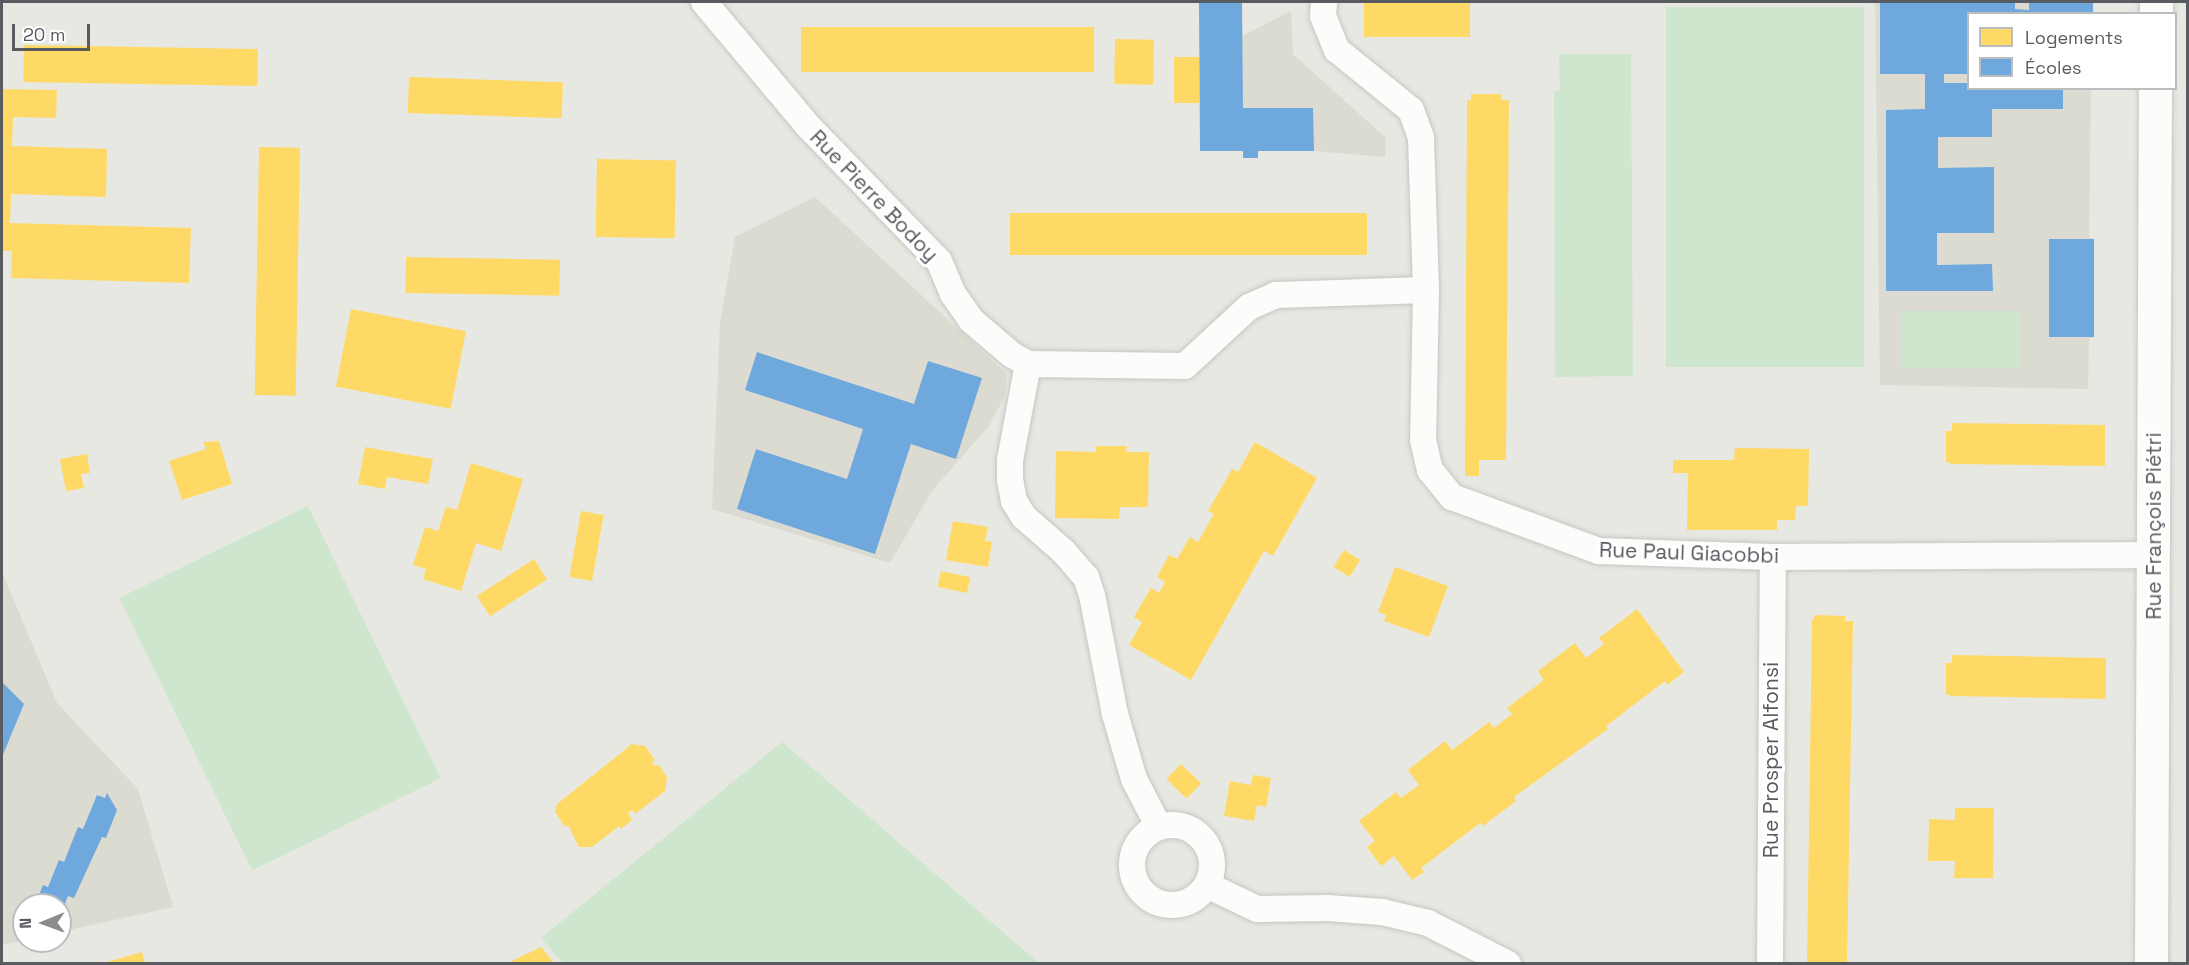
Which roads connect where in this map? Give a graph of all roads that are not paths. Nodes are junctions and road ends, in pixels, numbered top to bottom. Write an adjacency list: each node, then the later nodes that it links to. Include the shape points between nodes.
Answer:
1 (704, 2): 5 (street, Rue Pierre Bodoy, via 807,126 939,261 953,294 971,320 1012,356)
2 (1324, 2): 4 (street, Rue Paul Giacobbi, via 1323,16 1337,50 1411,110 1421,138)
3 (2155, 90): 6 (street, Rue François Piétri)
4 (1426, 290): 5 (street, via 1276,295 1249,307 1185,366); 7 (street, Rue Paul Giacobbi, via 1423,440 1430,470 1452,497 1599,551)
5 (1028, 364): 8 (street, via 1010,460 1014,501 1024,517 1086,577 1118,725 1134,779)
6 (2155, 555): 7 (street, Rue Paul Giacobbi); 12 (street, Rue François Piétri)
7 (1773, 556): 11 (street, Rue Prosper Alfonsi)
8 (1159, 827): 9 (street, via 1183,826 1203,839 1212,865); 9 (street, via 1147,833 1133,855 1132,868 1141,891 1151,900 1176,906 1199,895)
9 (1207, 885): 10 (street, via 1257,909 1372,911 1428,923)
10 (1508, 963)
11 (1770, 963)
12 (2151, 963)

